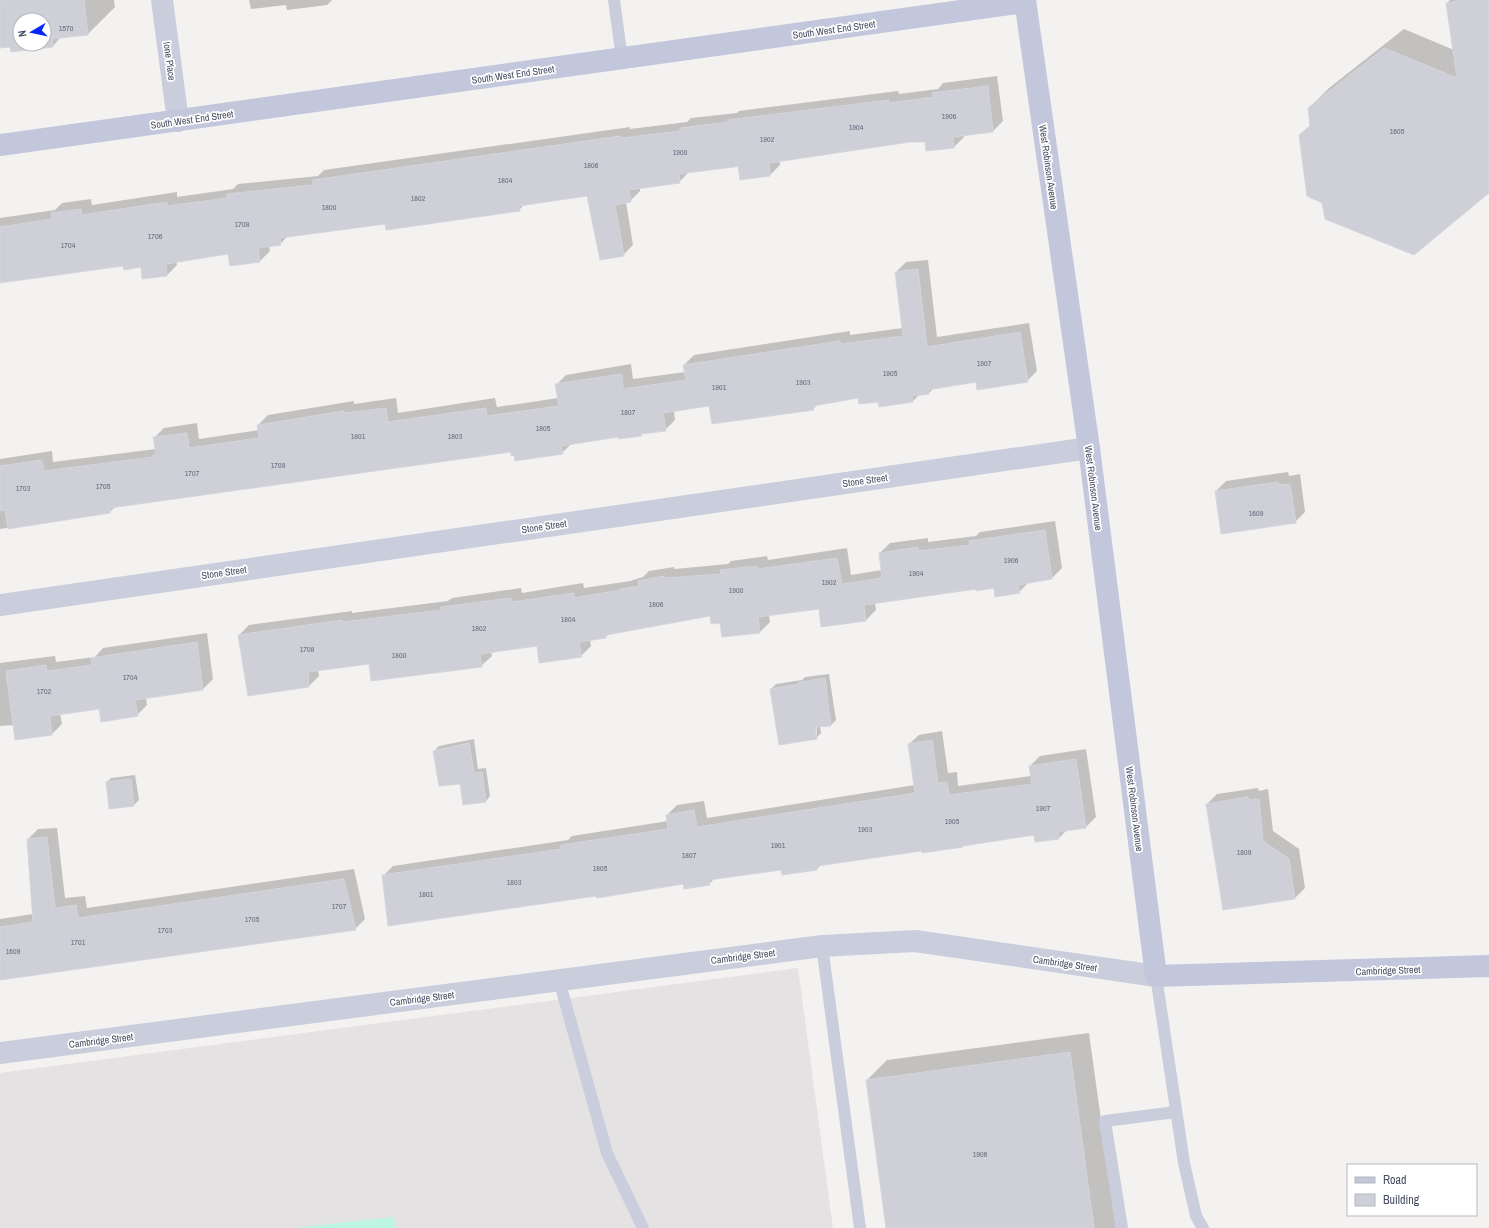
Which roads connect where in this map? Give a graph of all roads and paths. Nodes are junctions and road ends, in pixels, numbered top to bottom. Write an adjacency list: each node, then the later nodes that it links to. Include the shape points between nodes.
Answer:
1 (162, 0): 5 (street, Ione Place)
2 (614, 0): 4 (lane)
3 (1025, 1): 4 (street, South West End Street); 7 (street, West Robinson Avenue)
4 (622, 59): 5 (street, South West End Street)
5 (178, 121): 6 (street, South West End Street)
6 (0, 145)
7 (1089, 448): 8 (street, Stone Street); 11 (street, West Robinson Avenue)
8 (0, 605)
9 (822, 946): 11 (street, Cambridge Street, via 915,941); 12 (street, Cambridge Street); 16 (lane)
10 (1489, 966): 11 (street, Cambridge Street)
11 (1156, 976): 14 (lane)
12 (559, 980): 13 (street, Cambridge Street); 15 (lane, via 607,1153)
13 (0, 1054)
14 (1176, 1112): 17 (lane, via 1105,1121); 18 (lane, via 1196,1216)
15 (643, 1228)
16 (860, 1228)
17 (1122, 1228)
18 (1203, 1228)

